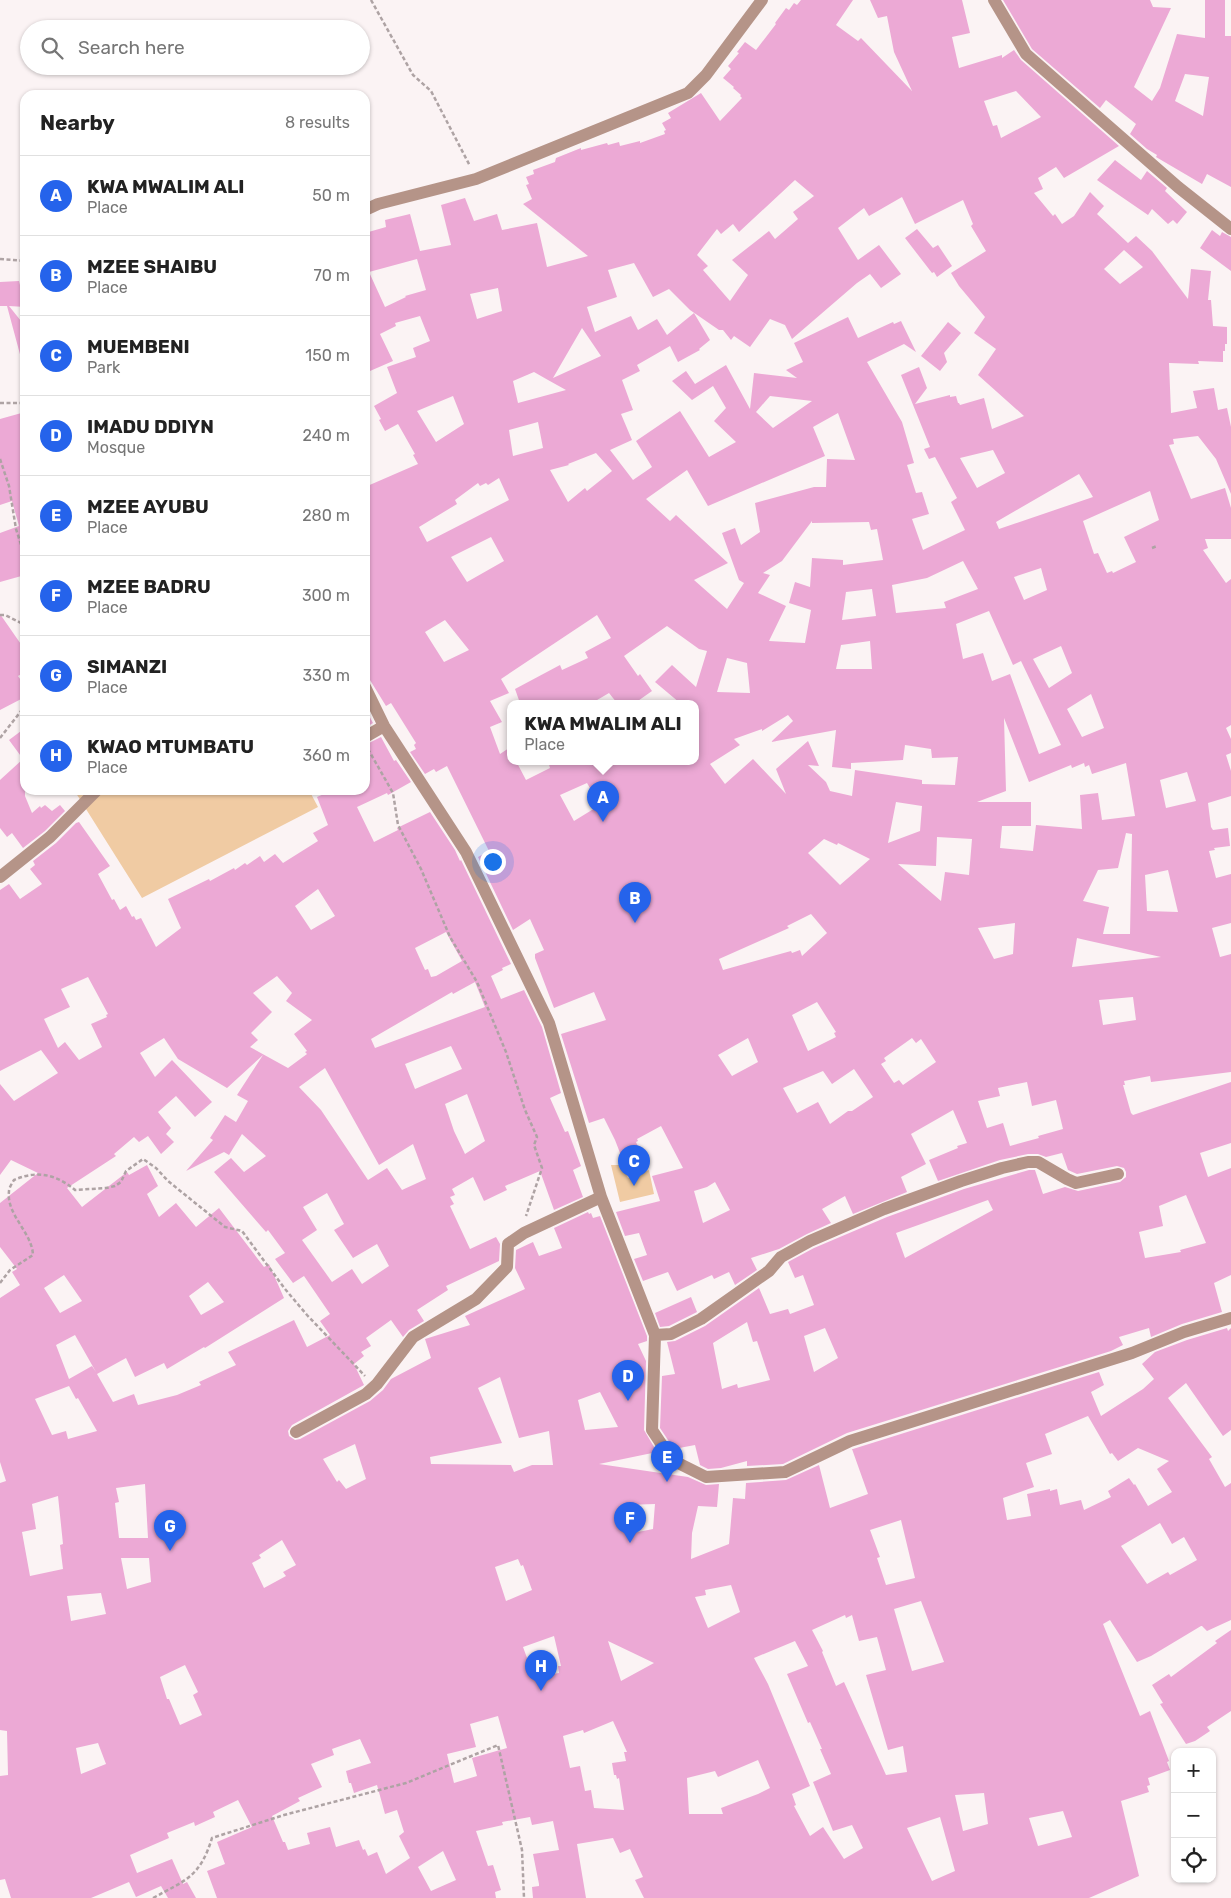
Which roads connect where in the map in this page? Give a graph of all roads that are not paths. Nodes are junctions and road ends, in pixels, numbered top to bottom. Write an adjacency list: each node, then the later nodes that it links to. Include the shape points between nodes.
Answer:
1 (762, 0): 3 (street, via 706,76 688,93 476,179)
2 (994, 0): 4 (street, via 1026,54)
3 (370, 208)
4 (1231, 229)
5 (370, 697): 6 (street)
6 (384, 726): 7 (street); 11 (street, via 466,852 549,1023)
7 (370, 734)
8 (92, 795): 9 (street, via 50,837)
9 (0, 877)
10 (1118, 1174): 13 (street, via 1076,1183 1038,1162 1028,1162 927,1193 810,1241 781,1257 769,1271 701,1319 671,1334)
11 (601, 1197): 13 (street); 14 (street, via 508,1244 507,1267 476,1299 413,1337 366,1394)
12 (1231, 1318): 13 (street, via 1132,1353 850,1441 785,1472 706,1477 672,1460 652,1430)
13 (655, 1335)
14 (296, 1432)

